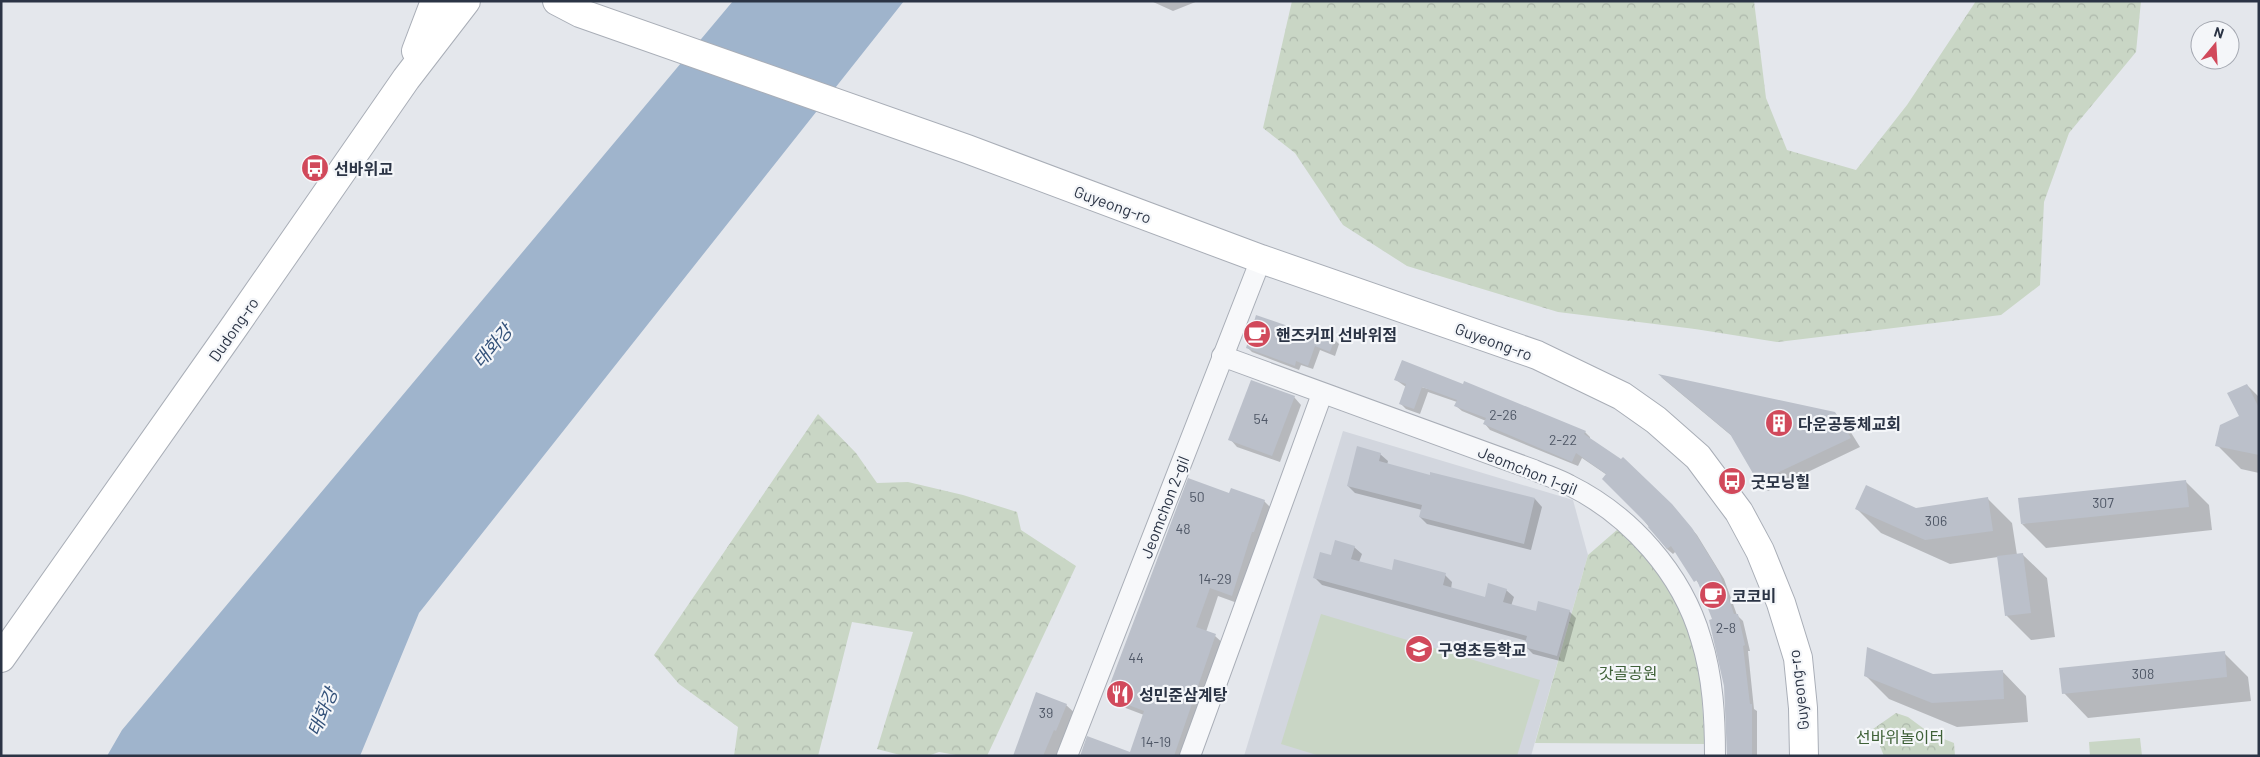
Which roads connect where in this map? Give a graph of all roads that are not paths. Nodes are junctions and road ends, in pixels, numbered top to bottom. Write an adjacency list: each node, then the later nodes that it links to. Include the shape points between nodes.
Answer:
1 (435, 1): 4 (main road)
2 (466, 1): 4 (main road, Dudong-ro)
3 (568, 7): 5 (main road, Guyeong-ro, via 967,149)
4 (406, 79): 8 (main road, Dudong-ro)
5 (1262, 259): 6 (street, Jeomchon 2-gil); 12 (main road, Guyeong-ro, via 1537,355 1622,396 1656,420 1698,457 1739,512 1760,551 1781,603 1798,658 1804,708)
6 (1222, 356): 7 (street, Jeomchon 1-gil); 9 (street, Jeomchon 2-gil)
7 (1322, 394): 10 (street); 11 (street, Jeomchon 1-gil, via 1569,485 1625,522 1663,563 1693,617 1701,639 1714,704)
8 (1, 658)
9 (1067, 756)
10 (1190, 756)
11 (1715, 756)
12 (1804, 756)

